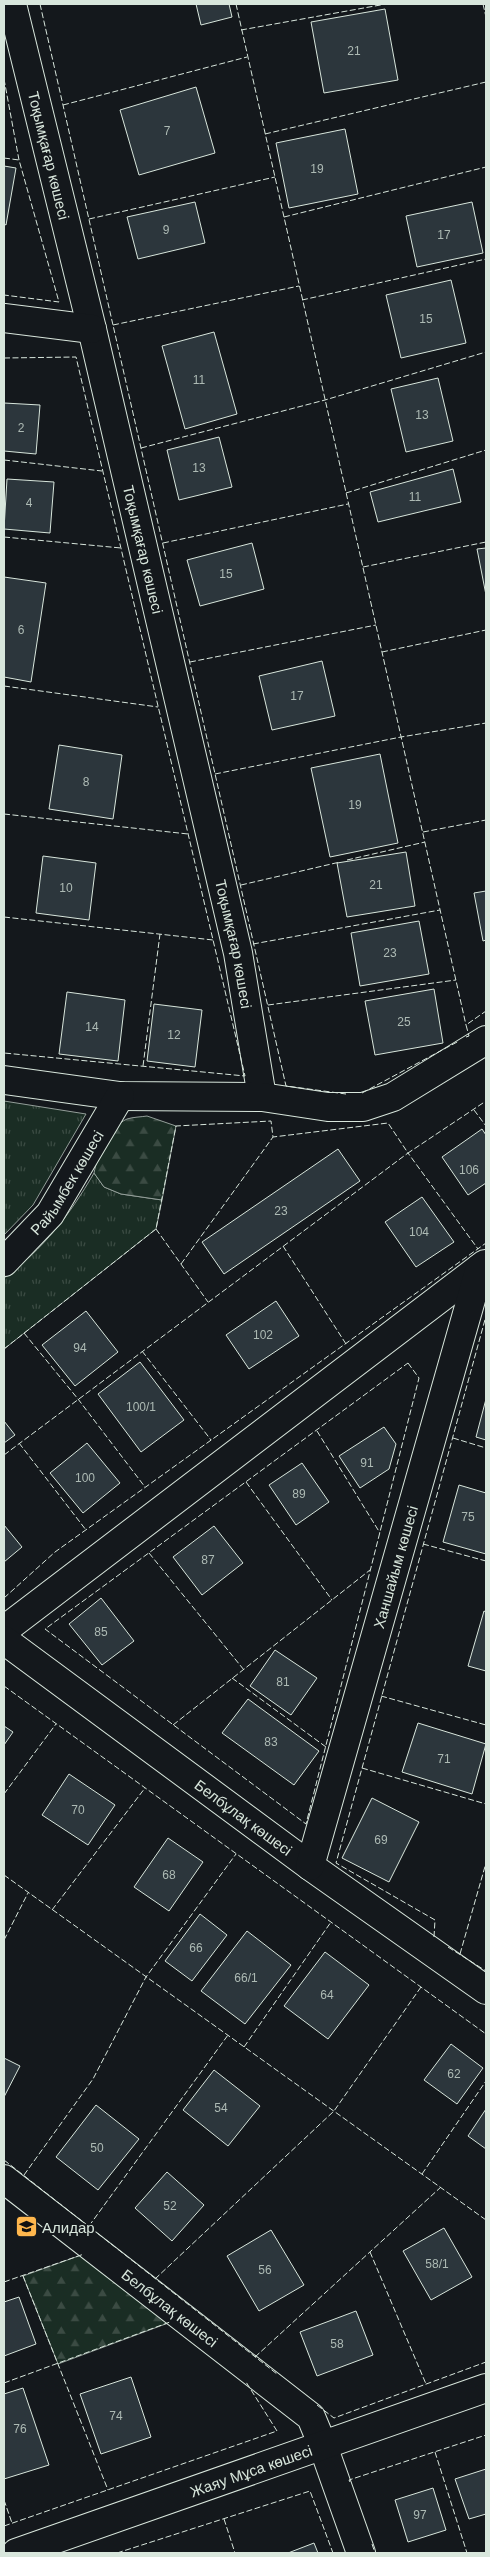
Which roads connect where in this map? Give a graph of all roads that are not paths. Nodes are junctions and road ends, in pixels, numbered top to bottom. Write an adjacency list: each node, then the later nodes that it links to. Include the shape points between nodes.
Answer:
1 (12, 4): 3 (street, Тоқымқағар көшесі)
2 (4, 318): 3 (street)
3 (92, 329): 7 (street, Тоқымқағар көшесі, via 238,953)
4 (486, 1040): 7 (street, via 393,1097 363,1107 328,1107)
5 (4, 1080): 6 (street)
6 (120, 1096): 7 (street); 8 (street, Райымбек көшесі, via 50,1214)
7 (262, 1097)
8 (4, 1262)
9 (483, 1266): 10 (street, Ханшайым көшесі); 12 (street, Ханшайым көшесі)
10 (4, 1630)
11 (4, 1640): 12 (street, Белбұлақ көшесі)
12 (310, 1866): 13 (street, Белбұлақ көшесі)
13 (486, 1990)
14 (4, 2179): 16 (street, Белбұлақ көшесі, via 311,2417)
15 (486, 2388): 16 (street, Жаяу Мұса көшесі)
16 (324, 2446): 17 (street, Жаяу Мұса көшесі); 18 (street, Белбұлақ көшесі)
17 (16, 2553)
18 (361, 2553)

